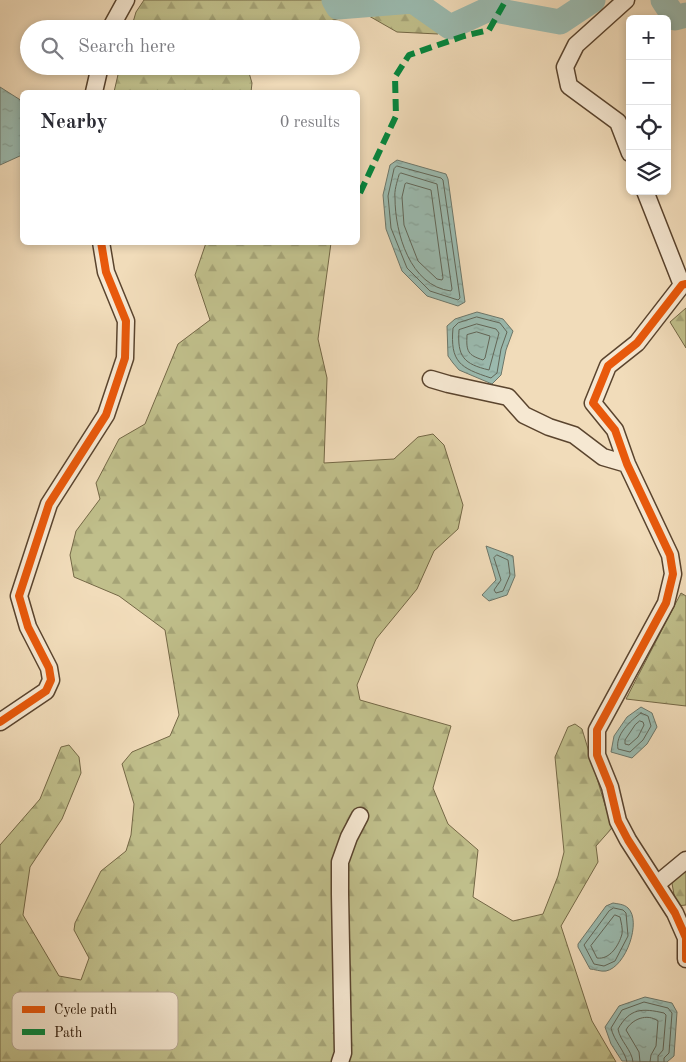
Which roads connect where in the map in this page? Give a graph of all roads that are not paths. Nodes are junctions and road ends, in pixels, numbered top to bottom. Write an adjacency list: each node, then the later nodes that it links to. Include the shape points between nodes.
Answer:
1 (126, 0): 3 (street)
2 (626, 0): 6 (street, via 576,45 565,67 569,86 618,122)
3 (115, 20)
4 (98, 75): 5 (street)
5 (94, 90)
6 (629, 150)
7 (647, 195): 9 (street)
8 (102, 245): 12 (street, via 106,272 126,321 125,358 106,415 49,504 20,596 28,627 49,668 51,680 46,692)
9 (684, 284): 11 (street, via 637,343 608,366 593,403 614,430)
10 (431, 379): 11 (street, via 508,397 524,415 574,435 602,457)
11 (627, 464): 15 (street, via 670,555 673,574 666,603 597,730 597,756 610,787 618,821)
12 (0, 722)
13 (360, 816): 17 (street, via 340,862 344,1053)
14 (686, 860): 15 (street)
15 (657, 884): 16 (street, via 686,938)
16 (686, 959)
17 (340, 1062)

